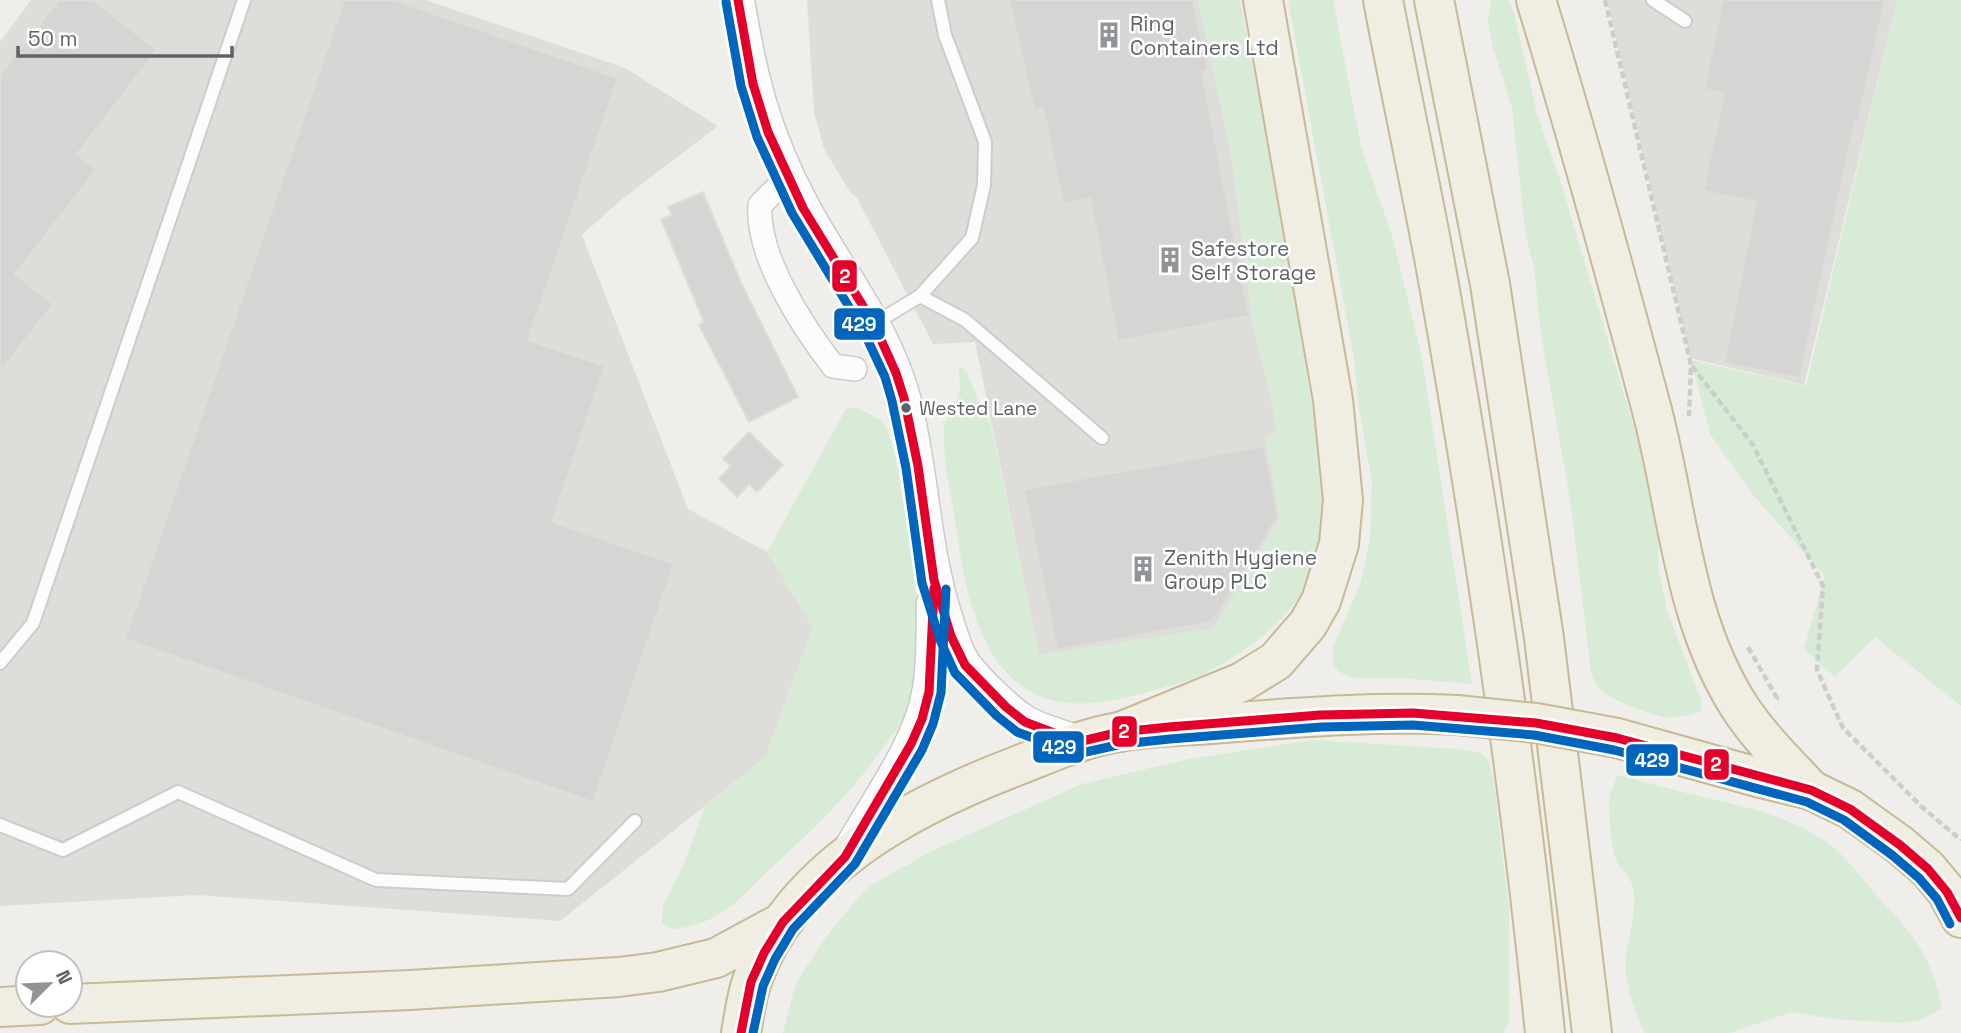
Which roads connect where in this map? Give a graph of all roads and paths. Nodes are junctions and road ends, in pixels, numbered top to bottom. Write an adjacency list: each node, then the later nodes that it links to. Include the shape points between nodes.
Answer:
1 (244, 0): 20 (lane, via 33,623)
2 (738, 0): 11 (main road, via 753,84)
3 (938, 0): 12 (lane, via 945,35 985,142 984,185 972,238)
4 (1263, 0): 22 (highway, via 1333,400 1343,500 1339,544 1321,601 1276,661 1242,682)
5 (1383, 0): 35 (highway, via 1438,285 1490,593)
6 (1434, 0): 36 (highway, via 1490,284 1528,529)
7 (1536, 0): 21 (highway, via 1582,150 1661,444 1692,602 1707,646)
8 (1605, 0): 14 (path)
9 (1653, 0): 10 (lane)
10 (1685, 21)
11 (788, 177): 13 (main road); 15 (street, via 760,205 775,272 803,328 833,366)
12 (920, 296): 13 (lane); 17 (lane, via 965,320)
13 (874, 324): 18 (main road, via 904,398)
14 (1691, 365): 16 (path); 27 (path, via 1753,445 1823,586 1817,670 1843,729)
15 (855, 369)
16 (1689, 424)
17 (1102, 438)
18 (934, 580): 23 (main road, via 965,665 1025,722); 28 (main road, via 929,692 922,719)
19 (1746, 643): 21 (path, via 1777,698)
20 (0, 663)
21 (1748, 720): 24 (highway)
22 (1120, 732): 23 (highway); 24 (highway, bridge, via 1320,715 1457,715 1617,738)
23 (1078, 742): 28 (highway, via 964,786 906,816)
24 (1811, 790): 29 (highway, via 1850,809)
25 (635, 821): 26 (lane, via 568,889 376,880 178,792 63,850)
26 (0, 825)
27 (1961, 840)
28 (845, 857): 32 (highway)
29 (1928, 869): 30 (highway); 31 (highway)
30 (1961, 886)
31 (1961, 918)
32 (783, 922): 33 (highway, via 716,958 619,977); 34 (highway, via 751,982)
33 (84, 1003)
34 (741, 1033)
35 (1545, 1033)
36 (1592, 1033)

